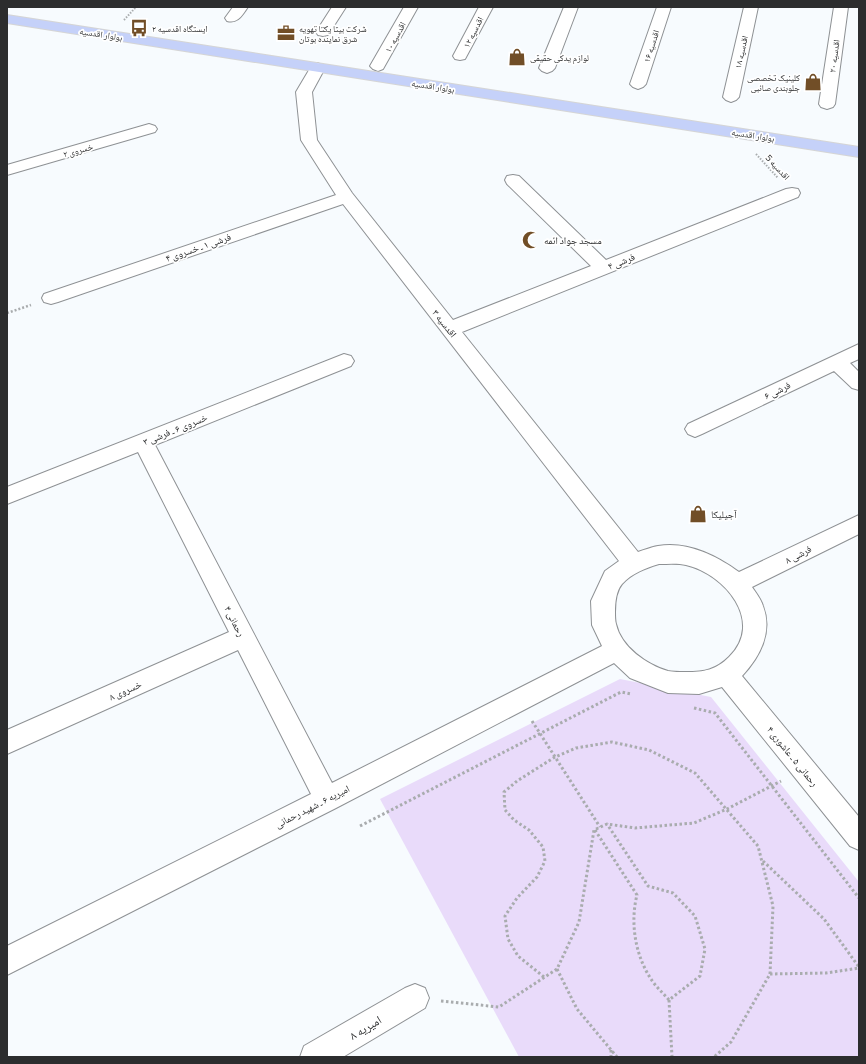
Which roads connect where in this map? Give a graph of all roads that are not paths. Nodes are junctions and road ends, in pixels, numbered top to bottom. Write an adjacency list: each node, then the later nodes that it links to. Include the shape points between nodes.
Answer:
1 (339, 7): 10 (street)
2 (411, 7): 12 (street, اقدسیه ۱۰)
3 (486, 7): 11 (street, اقدسیه ۱۲)
4 (571, 7): 14 (street)
5 (664, 7): 15 (street, اقدسیه ۱۶)
6 (751, 7): 16 (street, اقدسیه ۱۸)
7 (841, 7): 17 (street, اقدسیه ۲۰)
8 (7, 8): 12 (main road, بولوار اقدسیه)
9 (7, 19): 13 (main road, بولوار اقدسیه)
10 (323, 32)
11 (460, 56)
12 (378, 66): 19 (main road, بولوار اقدسیه)
13 (317, 68): 20 (main road, بولوار اقدسیه); 24 (street, اقدسیه ۳, via 304,92 308,140)
14 (547, 68)
15 (638, 84)
16 (731, 97)
17 (827, 104)
18 (149, 129): 21 (street, خسروی ۲)
19 (859, 139)
20 (859, 152)
21 (7, 170)
22 (513, 180): 25 (street)
23 (792, 193): 25 (street, فرشی ۴)
24 (346, 197): 26 (street, فرشی ۱ ـ خسروی ۴); 27 (street, اقدسیه ۳)
25 (603, 268): 27 (street, فرشی ۴)
26 (51, 298)
27 (450, 329): 36 (street, اقدسیه ۳)
28 (859, 351): 30 (street, فرشی ۶)
29 (344, 361): 33 (street, خسروی ۶ ـ فرشی ۳)
30 (836, 362): 31 (street); 32 (street, فرشی ۶)
31 (859, 383)
32 (695, 429)
33 (143, 442): 34 (street, خسروی ۶ ـ فرشی ۳); 38 (street, رحمانی ۴)
34 (7, 496)
35 (859, 524): 37 (street, فرشی ۸)
36 (633, 563): 37 (street, via 659,555 687,556 715,567); 39 (street, via 613,578 603,601 604,626)
37 (737, 584): 40 (street, via 752,607 755,633 746,656)
38 (244, 637): 41 (street, خسروی ۸); 42 (street, رحمانی ۴)
39 (616, 650): 40 (street, via 639,670 668,682 699,683); 42 (street, امیریه ۶ ـ شهید رحمانی)
40 (727, 675): 43 (street, رحمانی ۵ ـ عاشوری ۴)
41 (7, 742)
42 (327, 799): 44 (street, امیریه ۶ ـ شهید رحمانی)
43 (859, 838)
44 (7, 961)
45 (415, 998): 46 (street, امیریه ۸)
46 (315, 1057)

